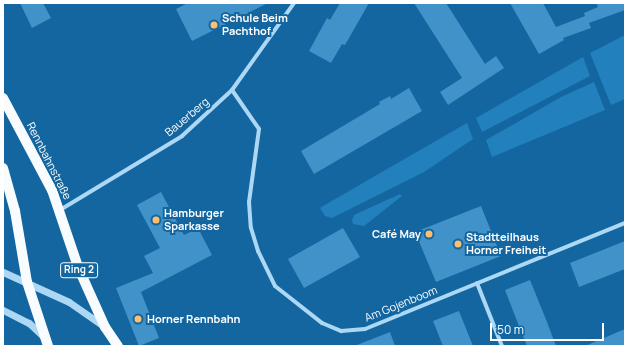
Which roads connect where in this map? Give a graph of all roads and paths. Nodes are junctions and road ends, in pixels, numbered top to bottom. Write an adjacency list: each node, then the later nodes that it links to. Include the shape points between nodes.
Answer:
1 (294, 3): 2 (street, Bauerberg)
2 (232, 90): 5 (street, Bauerberg, via 182,136); 9 (street, Am Gojenboom, via 259,129 249,194 251,228 258,251 275,286 322,323 341,331 365,329)
3 (3, 98): 5 (main road, Rennbahnstraße / Ring 2)
4 (3, 168): 8 (main road, via 15,211)
5 (60, 210): 11 (main road, Rennbahnstraße / Ring 2, via 78,267)
6 (625, 223): 9 (street, Am Gojenboom)
7 (3, 272): 8 (street)
8 (27, 282): 11 (street, via 69,302); 12 (main road)
9 (477, 283): 14 (street)
10 (3, 310): 12 (street, via 29,323)
11 (105, 327): 13 (main road, Rennbahnstraße / Ring 2)
12 (46, 340)
13 (118, 346)
14 (502, 346)

